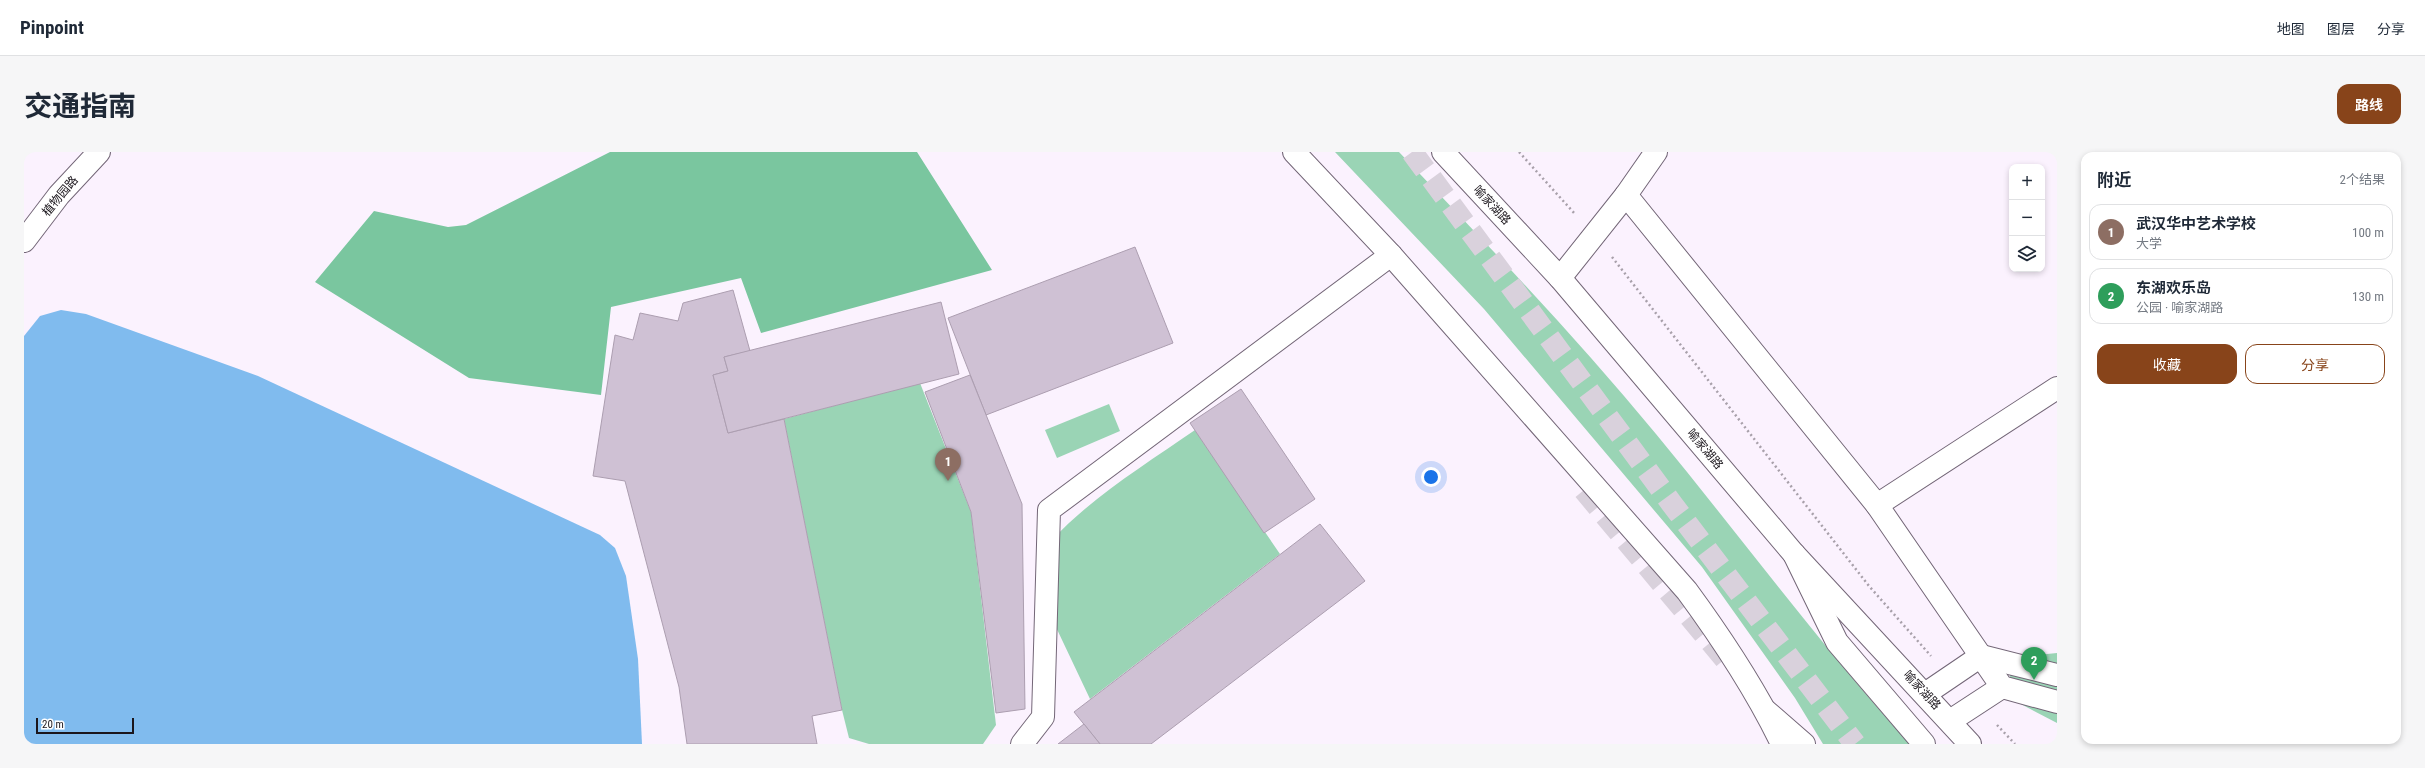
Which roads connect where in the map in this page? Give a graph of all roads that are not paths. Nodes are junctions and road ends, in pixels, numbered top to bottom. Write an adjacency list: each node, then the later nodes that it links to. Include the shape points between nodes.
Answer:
1 (99, 152): 6 (main road, 植物园路, via 60,195)
2 (1294, 152): 7 (main road)
3 (1443, 152): 8 (main road, 喻家湖路)
4 (1656, 152): 5 (main road)
5 (1626, 195): 8 (main road); 10 (main road)
6 (24, 241)
7 (1391, 255): 17 (main road, via 1687,591 1720,635); 19 (main road, via 1049,510 1043,717)
8 (1560, 278): 11 (main road, 喻家湖路)
9 (2057, 388): 10 (main road)
10 (1877, 505): 12 (main road)
11 (1794, 554): 15 (main road, 喻家湖路); 22 (main road, via 1837,642)
12 (1981, 656): 13 (main road); 14 (main road); 15 (main road)
13 (2057, 676)
14 (2002, 686): 16 (main road); 18 (main road)
15 (1926, 694): 18 (main road, 喻家湖路)
16 (2057, 702)
17 (1766, 710): 20 (main road); 21 (main road)
18 (1950, 721): 23 (main road, 喻家湖路)
19 (1022, 744)
20 (1782, 744)
21 (1804, 744)
22 (1924, 744)
23 (1970, 744)

